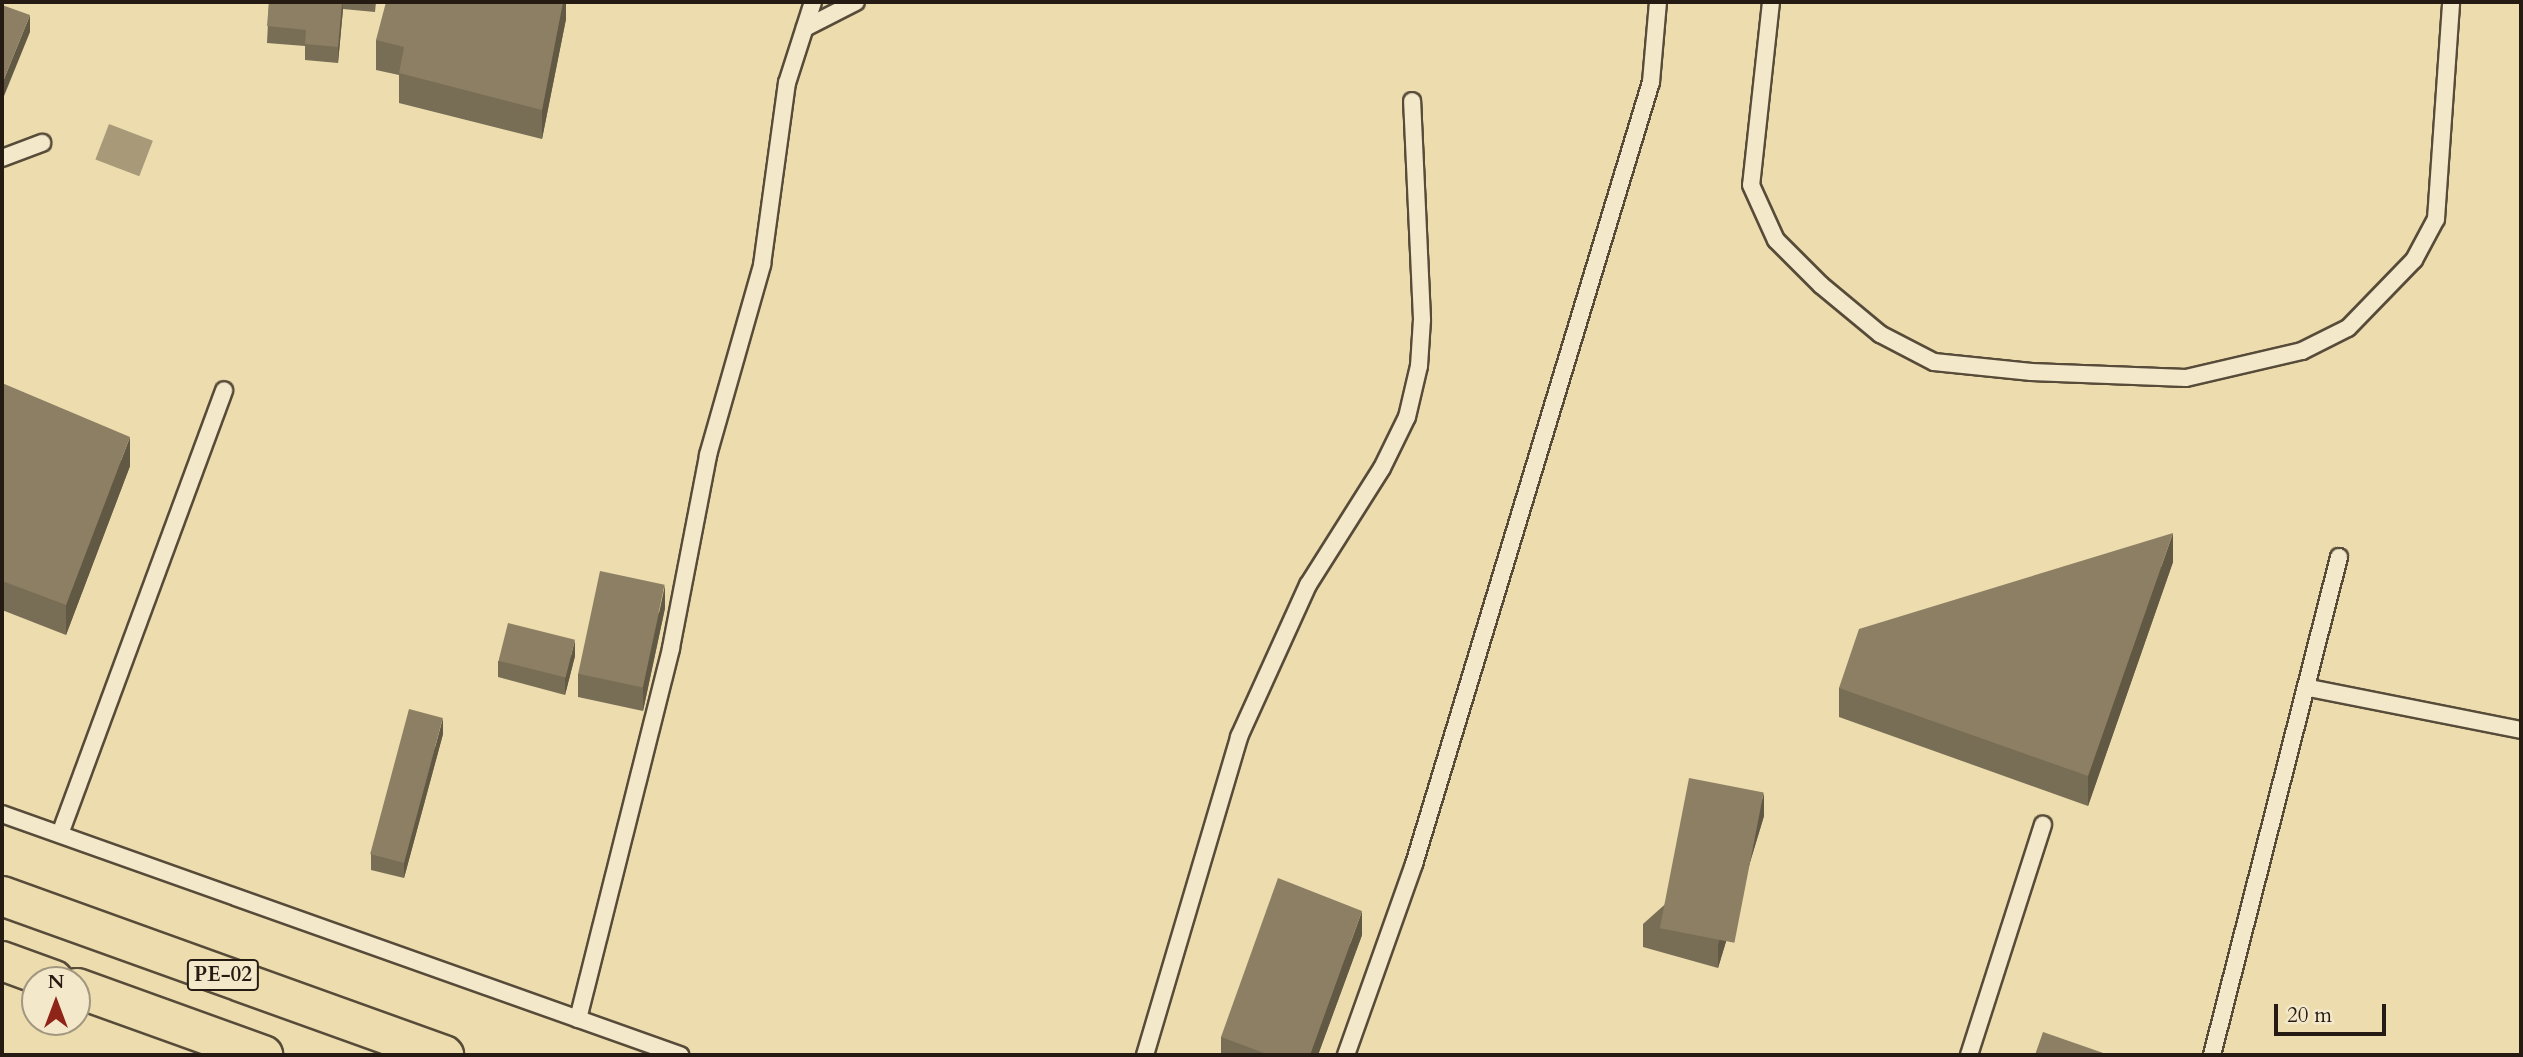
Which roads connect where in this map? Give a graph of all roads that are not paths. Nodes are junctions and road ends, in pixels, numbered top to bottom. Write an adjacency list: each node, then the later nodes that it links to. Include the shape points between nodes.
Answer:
1 (813, 2): 6 (lane)
2 (856, 2): 6 (lane)
3 (1658, 2): 26 (lane, via 1651,82 1414,864)
4 (1771, 2): 5 (lane, via 1751,185 1776,240 1821,285 1881,334 1934,362 2031,372 2186,378 2302,351 2348,328 2414,260 2436,219)
5 (2451, 2)
6 (805, 28): 21 (lane, via 787,83 762,265 708,455 671,648)
7 (1412, 101): 25 (lane, via 1422,319 1419,366 1407,417 1382,468 1308,585 1239,737)
8 (42, 143): 9 (lane)
9 (2, 158)
10 (224, 390): 16 (lane)
11 (2339, 557): 12 (lane)
12 (2309, 688): 13 (lane); 28 (lane)
13 (2521, 730)
14 (2, 814): 16 (lane)
15 (2043, 825): 27 (lane)
16 (60, 834): 21 (lane)
17 (2, 895): 23 (highway, PE-02)
18 (2, 961): 19 (highway)
19 (21, 968)
20 (91, 993): 22 (highway, PE-02)
21 (578, 1019): 24 (lane)
22 (263, 1055)
23 (444, 1055)
24 (680, 1055)
25 (1145, 1055)
26 (1346, 1055)
27 (1969, 1055)
28 (2212, 1055)

